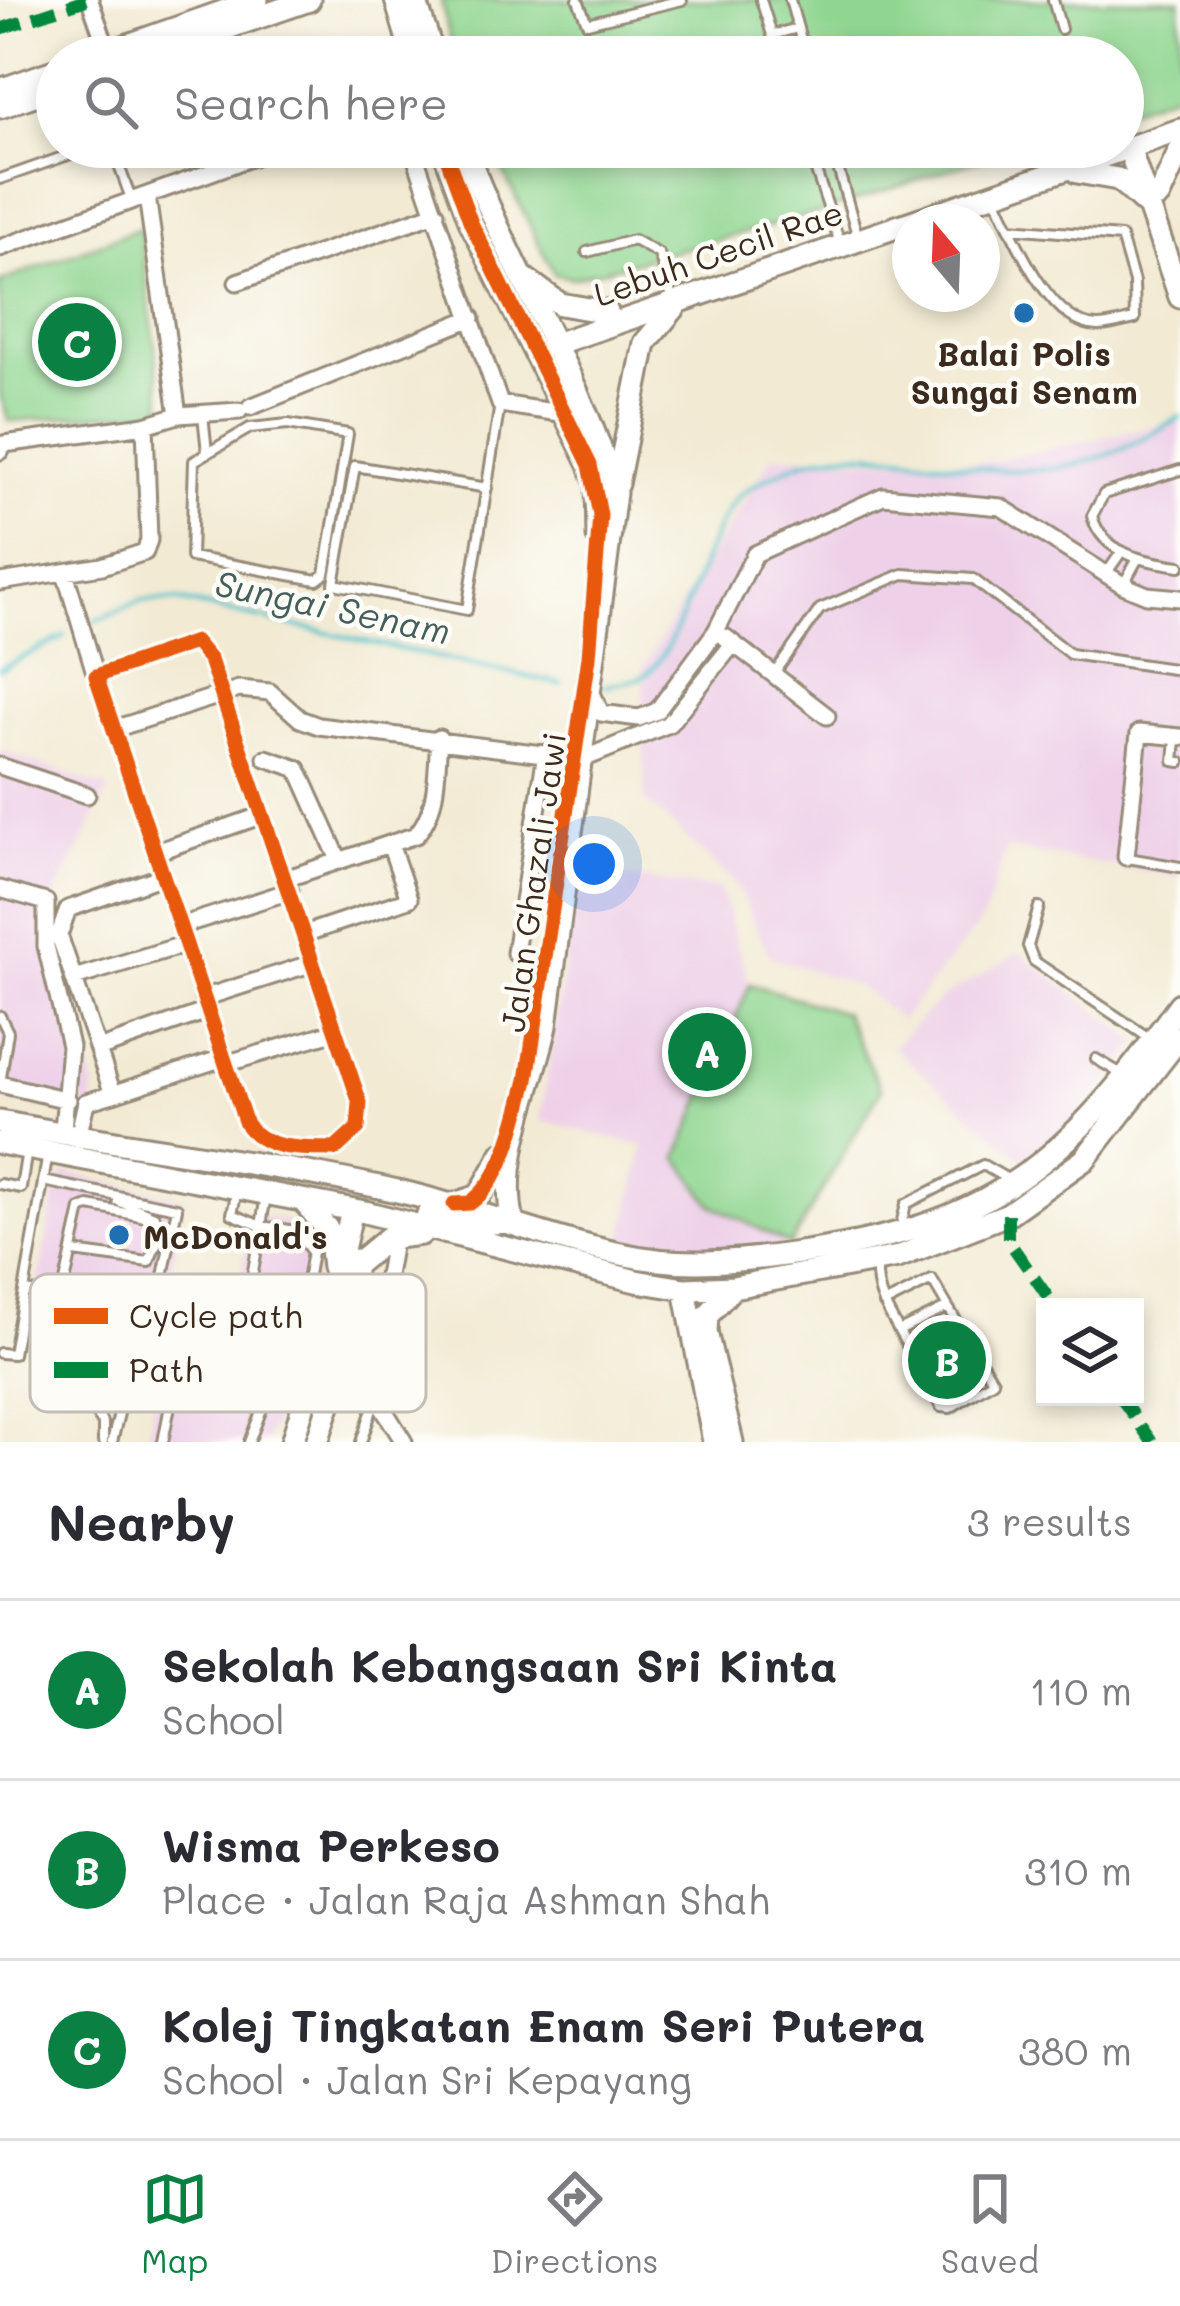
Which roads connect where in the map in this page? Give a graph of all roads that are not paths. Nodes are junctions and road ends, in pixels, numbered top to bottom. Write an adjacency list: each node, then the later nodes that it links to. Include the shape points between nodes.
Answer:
1 (91, 0): 15 (street)
2 (257, 0): 11 (street)
3 (309, 0): 17 (street)
4 (396, 0): 18 (street)
5 (415, 0): 19 (street)
6 (578, 0): 7 (lane, via 587,23)
7 (682, 0)
8 (761, 0): 14 (lane)
9 (790, 0): 12 (lane)
10 (1053, 0): 13 (lane)
11 (230, 5): 16 (street)
12 (798, 28): 14 (lane); 20 (lane)
13 (1061, 29)
14 (772, 35)
15 (98, 36)
16 (150, 36)
17 (204, 36)
18 (407, 36)
19 (427, 36)
20 (800, 36)
21 (36, 77): 22 (street)
22 (0, 90)
23 (36, 94): 24 (street)
24 (0, 106)
25 (1180, 124): 26 (street, Lebuh Cecil Rae)
26 (1144, 136)
27 (1180, 150): 43 (street)
28 (36, 166): 40 (lane)
29 (123, 168): 42 (lane)
30 (224, 168): 42 (street)
31 (420, 168): 44 (street)
32 (451, 168): 50 (street, Jalan Ghazali Jawi, via 471,223)
33 (472, 168): 50 (street)
34 (817, 168): 46 (lane)
35 (836, 168): 46 (lane)
36 (1055, 168): 46 (street, Lebuh Cecil Rae)
37 (1056, 168): 41 (street, Lebuh Cecil Rae)
38 (1072, 168): 43 (street, via 1118,179)
39 (1133, 168): 43 (street)
40 (0, 179)
41 (993, 193): 45 (lane); 46 (street, Lebuh Cecil Rae)
42 (140, 199): 47 (street); 60 (street)
43 (1154, 201): 49 (street); 53 (street)
44 (436, 213): 51 (street); 55 (street)
45 (1010, 228): 45 (lane, via 1031,274 1071,316 1094,327 1135,319 1121,237)
46 (848, 237): 52 (street, Lebuh Cecil Rae); 52 (street, Lebuh Cecil Rae)
47 (0, 248)
48 (587, 252): 52 (lane, via 634,240 659,254)
49 (1180, 257)
50 (509, 277): 54 (street, via 560,304); 56 (street, Jalan Ghazali Jawi); 59 (street, Jalan Ghazali Jawi)
51 (237, 282)
52 (675, 296): 54 (street, Lebuh Cecil Rae); 56 (street, Lebuh Cecil Rae); 68 (street, via 645,343)
53 (1180, 297)
54 (608, 312): 56 (street, Lebuh Cecil Rae)
55 (472, 318): 57 (street); 58 (street)
56 (548, 341): 68 (street, Jalan Ghazali Jawi)
57 (500, 404): 59 (street); 67 (lane)
58 (238, 410): 61 (street); 63 (lane)
59 (566, 414): 68 (street, Jalan Ghazali Jawi)
60 (178, 415): 61 (street); 62 (street)
61 (203, 416): 65 (lane)
62 (145, 424): 64 (street, via 4,444); 72 (street, via 145,552)
63 (230, 436): 65 (lane); 65 (lane, via 288,424 346,432 322,577 191,556 194,460)
64 (0, 451)
65 (207, 452)
66 (1180, 470): 69 (lane, via 1097,503 1095,527)
67 (487, 488): 67 (lane, via 355,466 334,584 467,610)
68 (606, 491): 83 (street, Jalan Ghazali Jawi); 90 (street, Jalan Ghazali Jawi)
69 (1122, 551): 70 (lane); 73 (lane)
70 (1137, 560): 71 (lane); 75 (lane)
71 (1180, 566)
72 (65, 573): 74 (street); 81 (street)
73 (1105, 575): 75 (street); 77 (street, via 1001,507 883,496 755,554)
74 (0, 582)
75 (1123, 585): 76 (street)
76 (1180, 598)
77 (716, 631): 78 (street); 83 (street, via 656,711 616,719 601,713)
78 (733, 644): 80 (street); 90 (street, via 669,724)
79 (1180, 670): 80 (lane, via 1070,654 973,579 903,574 820,610)
80 (773, 675): 84 (street)
81 (96, 676): 82 (street, via 195,642); 85 (street)
82 (222, 694): 85 (street); 87 (street, via 258,689 308,723); 94 (street)
83 (592, 694): 90 (street, Jalan Ghazali Jawi)
84 (827, 716)
85 (114, 729): 96 (street)
86 (1178, 737): 91 (lane); 97 (street, via 1139,733)
87 (439, 738): 88 (street); 95 (street, via 427,822)
88 (546, 753): 90 (street); 107 (street)
89 (266, 758): 98 (street, via 298,770)
90 (579, 758): 137 (street, via 515,1124 488,1183 470,1203); 140 (street, Jalan Ghazali Jawi, via 546,1026 507,1163)
91 (1180, 762)
92 (0, 766): 93 (street)
93 (87, 795)
94 (263, 815): 96 (street); 101 (street)
95 (390, 844): 98 (street); 105 (street, via 409,899)
96 (156, 852): 100 (street)
97 (1126, 857): 99 (lane)
98 (339, 860): 101 (street)
99 (1180, 867)
100 (164, 876): 104 (street); 109 (street, via 68,909 59,935)
101 (288, 885): 104 (street); 105 (street)
102 (0, 889): 122 (street, via 46,902 46,946 70,1046)
103 (1039, 908): 115 (lane, via 1028,946 1034,961)
104 (180, 926): 106 (street)
105 (304, 934): 108 (street)
106 (186, 944): 109 (street); 110 (street)
107 (515, 952)
108 (313, 963): 110 (street); 113 (street)
109 (74, 978): 116 (street)
110 (205, 1004): 116 (street); 118 (street)
111 (1180, 1004): 115 (street)
112 (0, 1016): 120 (lane, via 8,1032)
113 (336, 1030): 118 (street); 125 (street, via 360,1103 358,1128 335,1149)
114 (1180, 1036): 119 (street)
115 (1153, 1041): 119 (street)
116 (98, 1049): 121 (street)
117 (1096, 1059): 119 (lane)
118 (224, 1061): 121 (street); 125 (street)
119 (1135, 1080): 131 (street); 147 (street, via 1084,1160 1008,1214)
120 (0, 1084): 122 (street)
121 (113, 1094): 124 (street, via 86,1102)
122 (68, 1100): 124 (street)
123 (8, 1124): 124 (street); 127 (street)
124 (71, 1132): 128 (street)
125 (254, 1135): 129 (street)
126 (0, 1144): 127 (street)
127 (38, 1150): 130 (lane); 132 (lane, via 21,1188); 133 (street)
128 (170, 1153): 129 (street); 138 (street, via 339,1193)
129 (248, 1163): 137 (street)
130 (43, 1181): 134 (lane); 160 (lane)
131 (1013, 1183): 142 (street, via 952,1218); 142 (lane, via 983,1165 905,1204)
132 (0, 1184)
133 (238, 1190): 135 (street); 141 (lane, via 232,1214)
134 (101, 1193): 139 (lane); 150 (lane, via 177,1208)
135 (266, 1195): 136 (street); 141 (lane)
136 (304, 1202): 138 (street); 153 (street, via 329,1231)
137 (454, 1204): 140 (street)
138 (359, 1209): 140 (street); 143 (street); 148 (street); 154 (street)
139 (156, 1219): 145 (lane, via 89,1206 76,1218); 145 (lane, via 162,1230 149,1262)
140 (513, 1222): 146 (street, via 670,1263)
141 (261, 1226): 151 (lane); 152 (lane, via 296,1231 312,1252)
142 (900, 1233): 146 (street)
143 (450, 1234): 144 (street); 157 (street)
144 (394, 1236): 148 (street); 156 (street)
145 (74, 1252): 149 (lane)
146 (784, 1255): 159 (street, via 766,1268 696,1279)
147 (877, 1261): 158 (street); 162 (lane, via 875,1288)
148 (355, 1265): 155 (street)
149 (68, 1274)
150 (163, 1274)
151 (252, 1274)
152 (308, 1274)
153 (331, 1274)
154 (341, 1274)
155 (352, 1274)
156 (387, 1274)
157 (636, 1281): 159 (street); 165 (street, via 672,1303)
158 (733, 1287): 159 (street); 183 (street, via 707,1316 706,1332)
159 (685, 1289): 165 (street)
160 (25, 1291): 161 (lane); 166 (lane, via 13,1354)
161 (30, 1292)
162 (884, 1304): 163 (lane, via 932,1280); 164 (lane)
163 (948, 1307): 164 (lane); 164 (lane, via 993,1381 950,1408 941,1407)
164 (899, 1331)
165 (691, 1338): 182 (street)
166 (0, 1353)
167 (95, 1412): 175 (lane)
168 (116, 1412): 175 (lane)
169 (170, 1412): 176 (lane)
170 (261, 1412): 177 (lane)
171 (304, 1412): 178 (street)
172 (320, 1412): 179 (street)
173 (371, 1412): 180 (lane)
174 (386, 1412): 181 (street)
175 (107, 1442)
176 (164, 1442)
177 (249, 1442)
178 (292, 1442)
179 (317, 1442)
180 (361, 1442)
181 (404, 1442)
182 (714, 1442)
183 (732, 1442)

